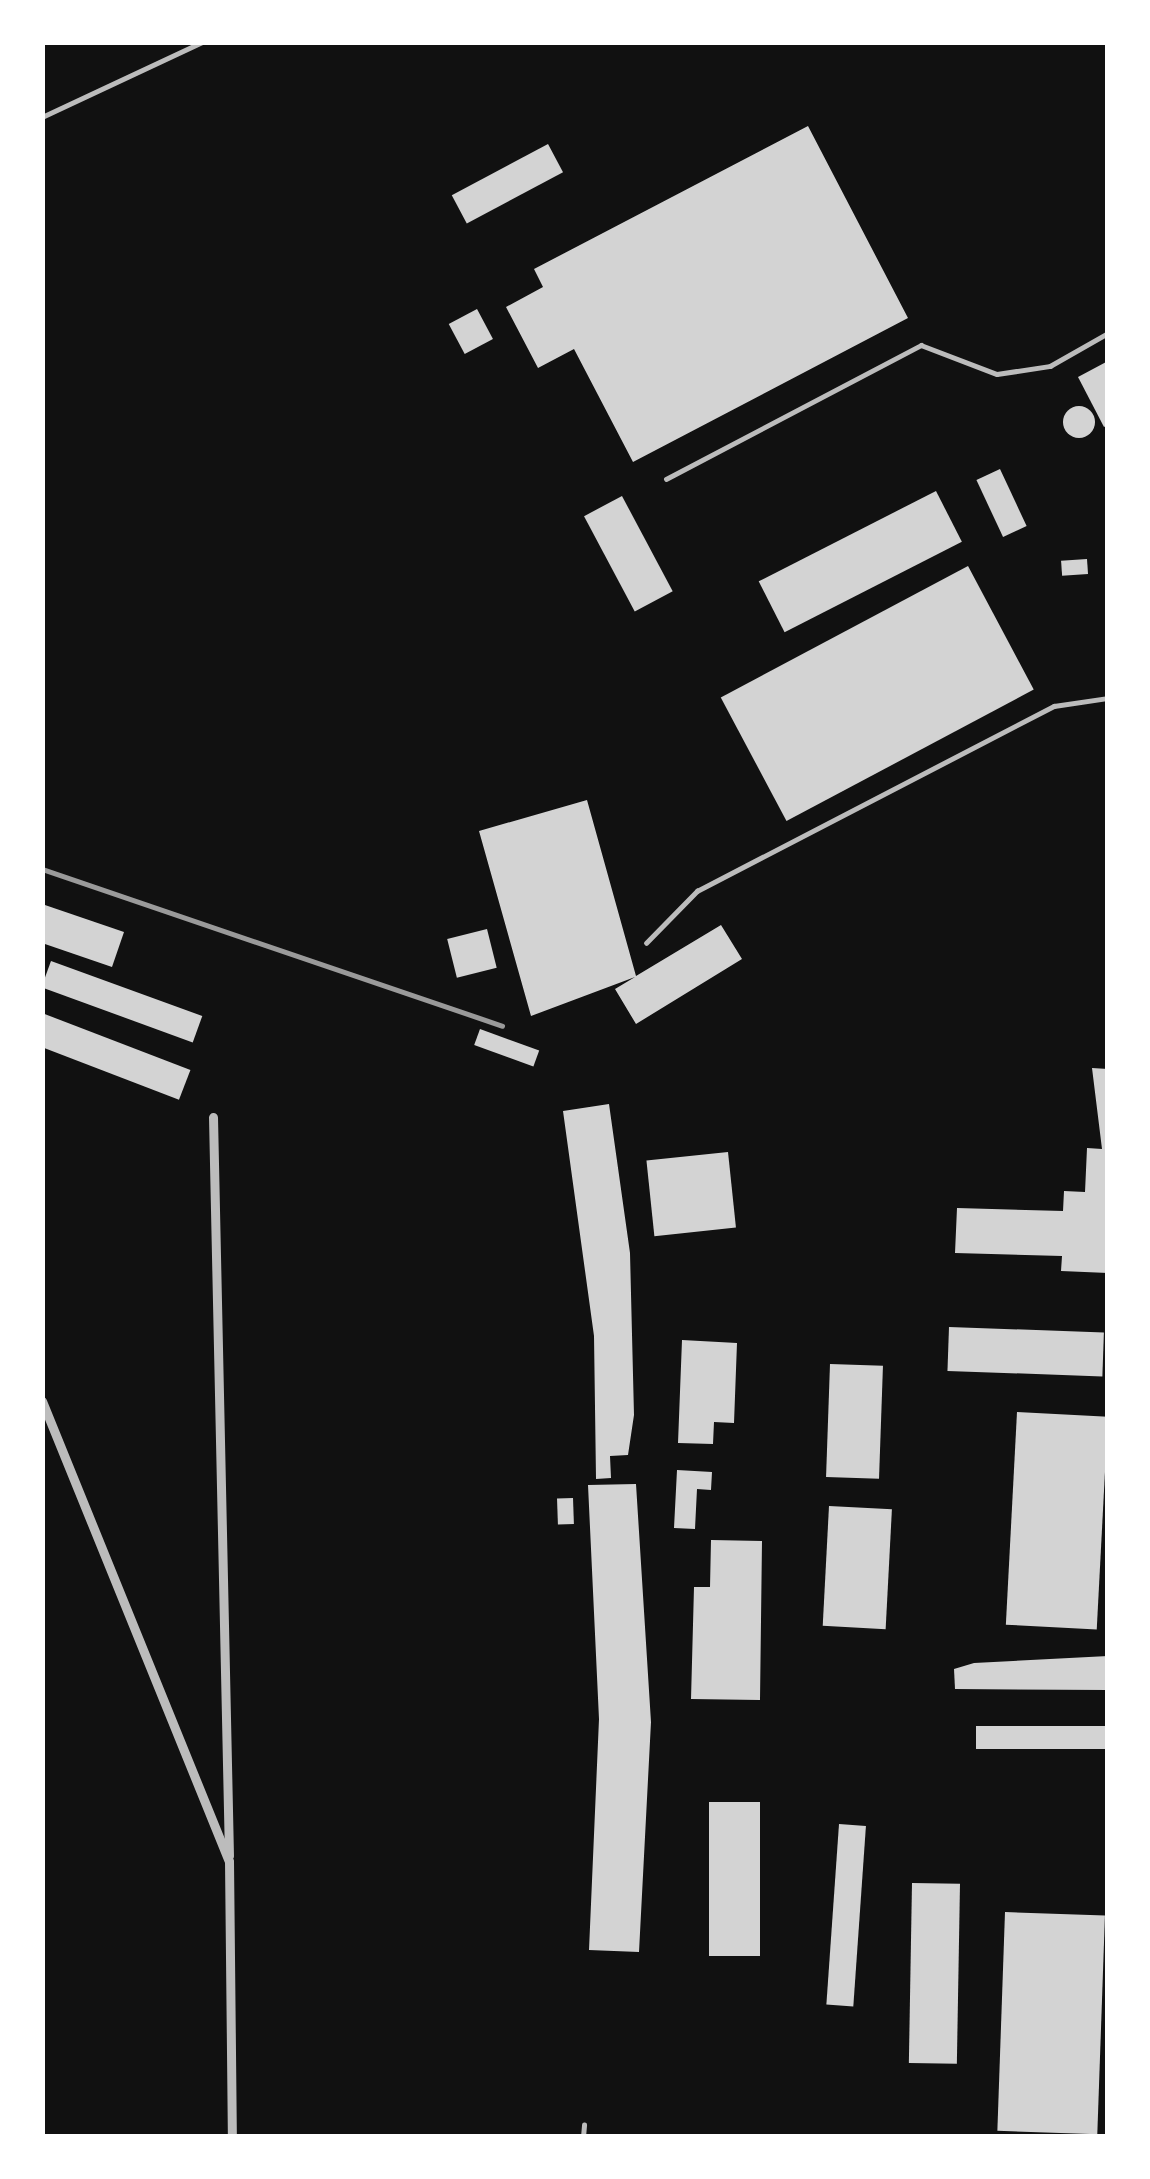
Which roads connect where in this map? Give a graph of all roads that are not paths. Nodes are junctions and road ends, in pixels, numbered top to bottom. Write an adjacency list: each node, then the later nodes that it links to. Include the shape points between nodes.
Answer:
1 (202, 42): 2 (lane)
2 (42, 117)
3 (1108, 333): 4 (lane, via 1050,366 997,374 921,345)
4 (666, 478)
5 (1108, 698): 6 (lane, via 1054,706 697,892)
6 (646, 944)
7 (214, 1117): 9 (street)
8 (42, 1402): 9 (street)
9 (229, 1861): 11 (street)
10 (584, 2125): 12 (lane)
11 (232, 2137)
12 (584, 2137)

